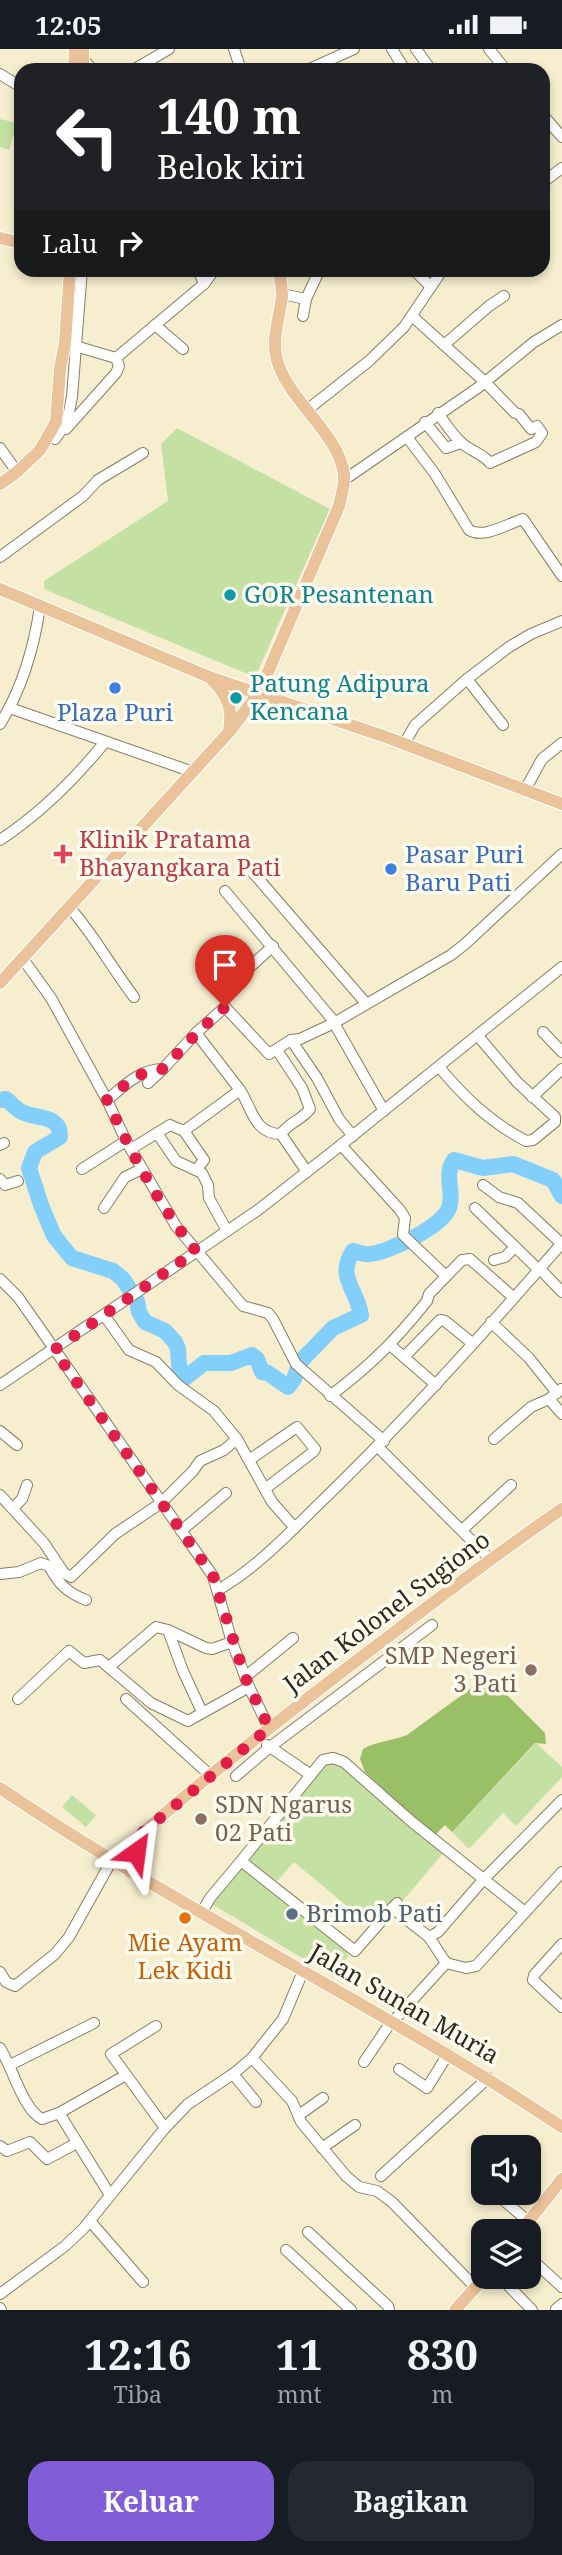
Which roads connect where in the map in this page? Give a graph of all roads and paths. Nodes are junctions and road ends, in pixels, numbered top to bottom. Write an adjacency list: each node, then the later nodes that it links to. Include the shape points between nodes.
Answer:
1 (169, 49): 4 (street)
2 (354, 49): 5 (street)
3 (489, 49): 6 (street)
4 (145, 63)
5 (323, 63)
6 (500, 63)
7 (70, 277): 24 (main road)
8 (81, 277): 24 (street)
9 (201, 277): 15 (street)
10 (209, 277): 15 (street)
11 (280, 277): 17 (main road)
12 (316, 277): 19 (street)
13 (421, 277): 16 (street)
14 (438, 277): 16 (street)
15 (204, 284): 22 (street)
16 (431, 287): 21 (street)
17 (282, 294): 19 (street); 30 (main road, via 276,357 288,386)
18 (504, 296): 25 (street)
19 (306, 299): 20 (street)
20 (303, 316)
21 (412, 316): 25 (street); 30 (street, via 369,361)
22 (155, 325): 26 (street); 27 (street)
23 (562, 325): 29 (street)
24 (71, 345): 27 (street); 28 (main road); 34 (street, via 68,422)
25 (444, 345): 29 (street)
26 (183, 349)
27 (116, 358): 34 (street, via 116,373)
28 (64, 360): 34 (main road, via 64,409); 38 (main road, via 56,422 40,450)
29 (485, 382): 31 (street); 35 (street, via 531,429 537,426 542,433 536,442 490,463)
30 (307, 410): 39 (main road, via 338,456)
31 (438, 413): 32 (street); 35 (street)
32 (425, 422): 33 (street); 35 (street, via 446,448)
33 (407, 437): 39 (street); 42 (street, via 468,530 489,531 523,519)
34 (55, 439): 38 (main road, via 38,460)
35 (461, 443)
36 (0, 448): 38 (street)
37 (143, 453): 41 (street, via 98,480)
38 (17, 473): 40 (main road)
39 (344, 479): 48 (main road, via 339,506)
40 (0, 484)
41 (0, 557)
42 (562, 576)
43 (0, 589): 44 (main road)
44 (40, 607): 46 (main road); 49 (street)
45 (562, 621): 47 (street, via 509,647)
46 (209, 677): 48 (main road); 52 (main road, via 230,704)
47 (467, 679): 51 (street); 55 (street, via 415,725)
48 (259, 693): 52 (main road); 55 (main road)
49 (10, 708): 50 (street); 53 (street)
50 (0, 724)
51 (503, 725)
52 (229, 731): 56 (main road)
53 (105, 742): 56 (street); 59 (street, via 62,791)
54 (562, 743): 57 (street, via 542,759)
55 (404, 744): 57 (main road)
56 (193, 772): 63 (main road)
57 (524, 790): 58 (main road)
58 (562, 804)
59 (0, 840)
60 (562, 854): 71 (street, via 466,944)
61 (249, 868): 70 (street)
62 (225, 891): 64 (street)
63 (70, 908): 65 (main road); 69 (street)
64 (273, 946): 67 (street); 71 (street)
65 (23, 959): 68 (main road); 84 (street, via 51,998)
66 (562, 967): 74 (street)
67 (240, 977)
68 (0, 983)
69 (134, 997)
70 (364, 1001)
71 (333, 1021): 75 (street); 85 (street)
72 (543, 1032): 77 (street)
73 (197, 1033): 76 (street, via 225,1007 267,1053); 79 (street); 82 (street)
74 (478, 1037): 78 (street); 83 (street)
75 (291, 1040): 76 (street); 89 (street)
76 (277, 1050): 88 (street, via 310,1109)
77 (562, 1052)
78 (439, 1067): 83 (street, via 482,1115 526,1141 556,1119); 85 (street)
79 (163, 1069): 81 (street); 84 (street, via 133,1079)
80 (562, 1069): 83 (street)
81 (148, 1083)
82 (240, 1090): 86 (street); 88 (street, via 255,1122 270,1134)
83 (532, 1097)
84 (107, 1100): 90 (street)
85 (384, 1111): 89 (street)
86 (184, 1131): 87 (street, via 170,1125); 94 (street, via 204,1160)
87 (157, 1133): 90 (street); 94 (street, via 176,1161)
88 (281, 1134): 95 (street)
89 (353, 1136): 91 (street)
90 (128, 1145): 92 (street); 93 (street)
91 (341, 1145): 95 (street); 107 (street, via 400,1210 405,1218 403,1234)
92 (82, 1169)
93 (142, 1169): 99 (street, via 125,1177); 104 (street)
94 (196, 1170): 101 (street, via 205,1178 209,1198)
95 (307, 1172): 101 (street)
96 (0, 1179): 97 (street, via 5,1185)
97 (18, 1181)
98 (483, 1185): 102 (street, via 518,1203)
99 (104, 1208)
100 (475, 1208): 103 (street)
101 (228, 1231): 104 (street)
102 (562, 1244): 106 (street)
103 (515, 1247): 105 (street); 106 (street)
104 (196, 1251): 112 (street); 122 (street, via 243,1306 259,1309 273,1319 298,1366)
105 (494, 1261)
106 (540, 1270): 109 (street); 110 (street)
107 (446, 1276): 110 (street, via 462,1260 470,1259); 111 (street)
108 (0, 1279): 117 (street)
109 (562, 1292)
110 (513, 1297): 113 (street)
111 (417, 1314): 114 (street); 116 (street)
112 (104, 1315): 117 (street); 125 (street, via 129,1350 156,1362 214,1411)
113 (491, 1322): 115 (street); 121 (street, via 529,1358)
114 (432, 1326): 115 (street, via 443,1320); 118 (street)
115 (472, 1343): 120 (street)
116 (390, 1345): 118 (street); 122 (street)
117 (54, 1350): 119 (street); 135 (street)
118 (404, 1357): 120 (street)
119 (0, 1385)
120 (436, 1385): 128 (street)
121 (556, 1394): 123 (street); 126 (street, via 537,1403)
122 (330, 1396): 128 (street)
123 (562, 1414)
124 (0, 1431): 127 (street)
125 (237, 1439): 129 (street); 135 (street, via 200,1461)
126 (494, 1439)
127 (17, 1444)
128 (381, 1444): 138 (street); 139 (street)
129 (249, 1460): 132 (street); 132 (street, via 297,1427 315,1449)
130 (27, 1485): 136 (street)
131 (511, 1485): 139 (street)
132 (265, 1489): 138 (street)
133 (226, 1493): 140 (street)
134 (0, 1495): 136 (street)
135 (161, 1503): 136 (street, via 115,1534 71,1577); 140 (street)
136 (13, 1508)
137 (562, 1509): 141 (main road, Jalan Kolonel Sugiono)
138 (295, 1528): 143 (street)
139 (462, 1530): 141 (street)
140 (181, 1531): 143 (street)
141 (490, 1559): 154 (main road, Jalan Kolonel Sugiono)
142 (0, 1574): 144 (street, via 41,1563 49,1566 70,1594)
143 (218, 1590): 148 (street)
144 (86, 1600)
145 (432, 1625): 156 (street)
146 (168, 1630): 148 (street, via 206,1648); 149 (street, via 156,1627); 153 (street)
147 (293, 1638): 150 (street)
148 (232, 1643): 150 (street)
149 (109, 1667): 151 (street, via 100,1660 84,1663 66,1652); 153 (street, via 151,1703 179,1719 190,1721)
150 (247, 1682): 153 (street); 154 (street)
151 (18, 1699)
152 (126, 1699): 158 (street)
153 (202, 1712)
154 (269, 1728): 155 (main road, Jalan Kolonel Sugiono)
155 (257, 1737): 156 (street); 158 (main road, Jalan Kolonel Sugiono)
156 (270, 1747): 157 (street); 159 (street)
157 (311, 1775): 164 (street); 167 (street, via 323,1761 344,1762)
158 (211, 1776): 162 (main road, Jalan Kolonel Sugiono)
159 (236, 1776)
160 (0, 1788): 163 (main road, Jalan Sunan Muria)
161 (562, 1800): 167 (street)
162 (143, 1832): 163 (main road, Jalan Kolonel Sugiono); 165 (main road)
163 (112, 1860): 165 (main road, Jalan Sunan Muria); 174 (street, via 55,1954 15,1986)
164 (241, 1861): 168 (street); 170 (street, via 355,1951 394,1905)
165 (130, 1872): 168 (main road, Jalan Sunan Muria)
166 (562, 1872): 169 (street)
167 (483, 1880): 169 (street); 170 (street)
168 (202, 1912): 173 (main road, Jalan Sunan Muria)
169 (526, 1912): 172 (street, via 475,1966)
170 (429, 1937): 172 (street)
171 (562, 1944): 175 (street, via 533,1980)
172 (446, 1963): 176 (street)
173 (303, 1969): 176 (main road, Jalan Sunan Muria); 181 (street, via 283,2019)
174 (0, 1972)
175 (562, 2007)
176 (393, 2022): 180 (main road, Jalan Sunan Muria); 182 (street)
177 (94, 2023): 183 (street)
178 (156, 2026): 186 (street, via 111,2054)
179 (1, 2050): 183 (street)
180 (448, 2054): 184 (street, via 427,2088); 187 (main road, Jalan Sunan Muria)
181 (251, 2057): 185 (street); 191 (street, via 292,2101)
182 (364, 2062)
183 (10, 2065): 190 (street, via 35,2115 42,2119)
184 (399, 2070)
185 (233, 2074): 189 (street); 194 (street, via 188,2104)
186 (126, 2075): 190 (street); 194 (street)
187 (488, 2078): 193 (main road, Jalan Sunan Muria); 198 (street)
188 (323, 2098): 191 (street)
189 (257, 2102)
190 (59, 2113): 195 (street)
191 (299, 2115): 197 (street)
192 (355, 2125): 197 (street)
193 (562, 2127)
194 (165, 2128): 200 (street)
195 (77, 2144): 196 (street, via 47,2159 30,2142 7,2151); 200 (street)
196 (0, 2146)
197 (322, 2148): 209 (street, via 352,2182 392,2202)
198 (382, 2176)
199 (562, 2179): 203 (main road)
200 (110, 2195): 204 (street)
201 (506, 2205): 202 (street)
202 (518, 2219)
203 (530, 2219)
204 (90, 2221): 208 (street); 213 (street, via 65,2246)
205 (308, 2232): 215 (street)
206 (286, 2250): 214 (street)
207 (541, 2268): 210 (street)
208 (143, 2283)
209 (471, 2283)
210 (562, 2287)
211 (473, 2289): 216 (main road)
212 (512, 2289): 217 (street)
213 (0, 2294)
214 (351, 2310)
215 (388, 2310)
216 (455, 2310)
217 (532, 2310)

